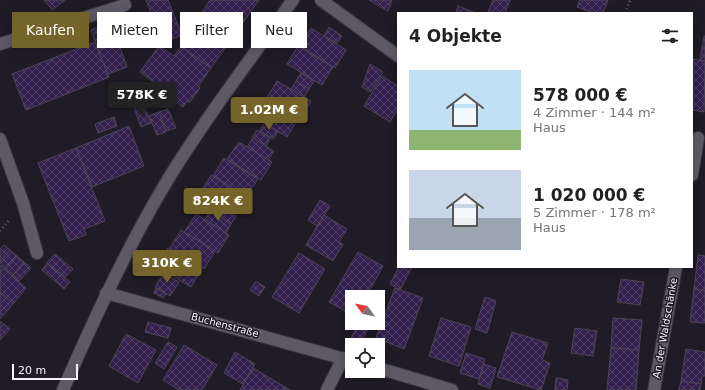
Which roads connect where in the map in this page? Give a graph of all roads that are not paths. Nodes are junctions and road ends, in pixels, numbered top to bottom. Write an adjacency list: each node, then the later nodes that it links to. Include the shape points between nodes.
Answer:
1 (293, 0): 11 (street, via 235,79 170,177)
2 (321, 0): 5 (street)
3 (125, 5): 4 (street)
4 (0, 44)
5 (397, 55)
6 (698, 138): 8 (street)
7 (0, 139): 9 (street, via 23,203)
8 (693, 169)
9 (37, 253)
10 (676, 268): 18 (street, An der Waldschänke)
11 (106, 293): 12 (street, Buchenstraße); 15 (street)
12 (345, 358)
13 (345, 363): 16 (street, Buchenstraße)
14 (385, 370): 17 (street)
15 (63, 390)
16 (327, 390)
17 (452, 390)
18 (654, 390)

